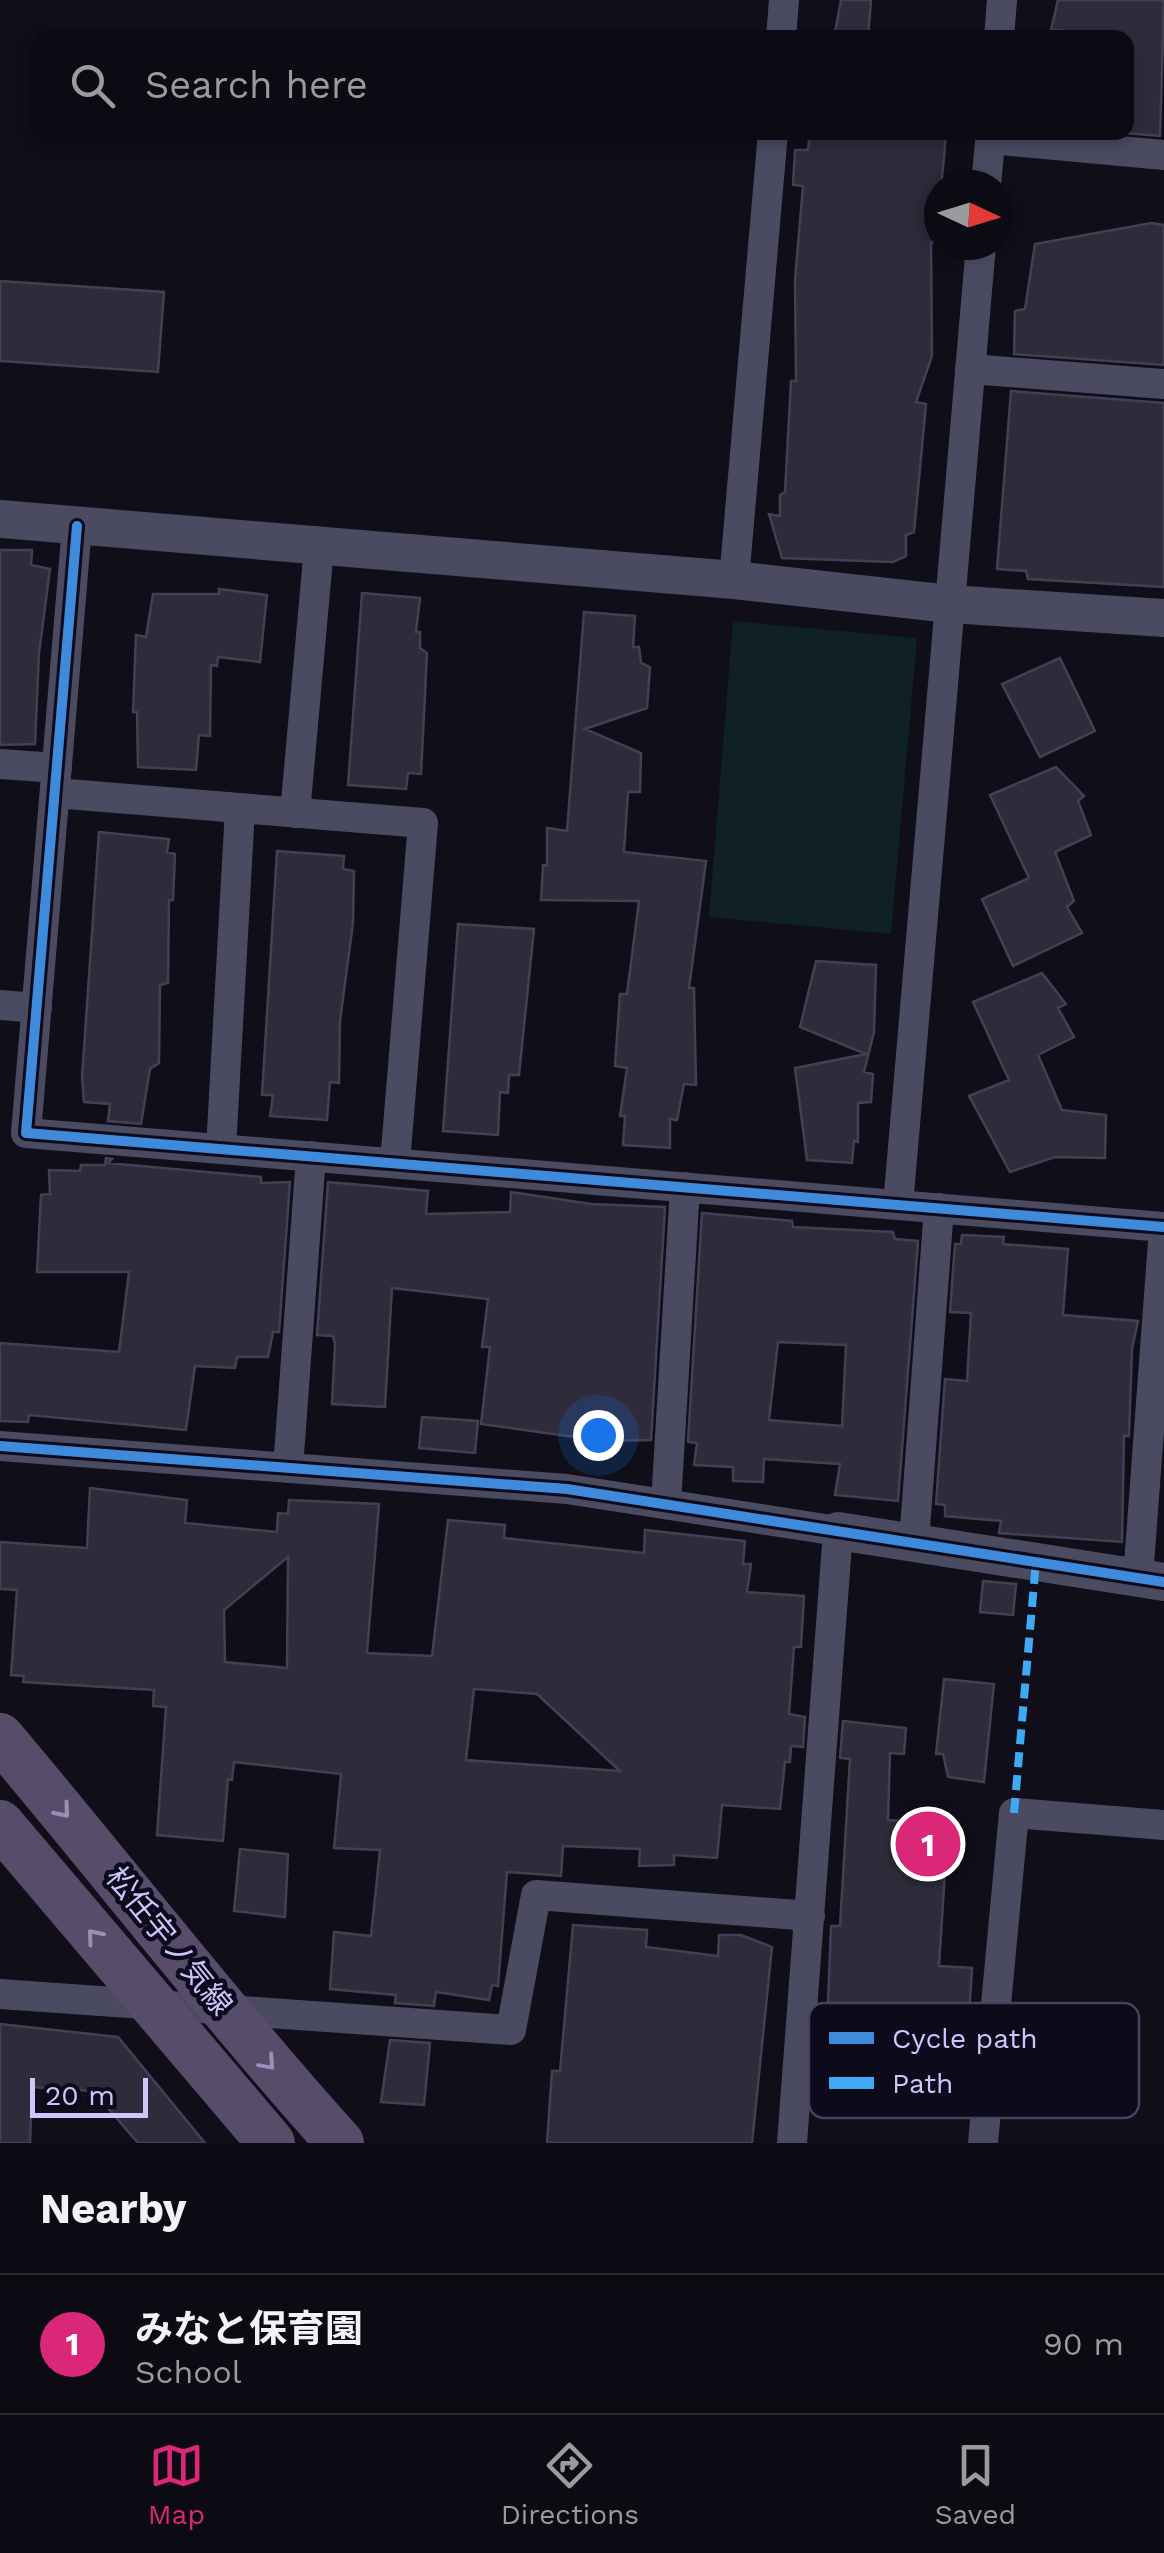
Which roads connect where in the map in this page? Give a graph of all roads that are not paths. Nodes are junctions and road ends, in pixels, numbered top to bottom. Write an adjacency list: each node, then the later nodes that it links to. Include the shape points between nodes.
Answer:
1 (784, 0): 3 (street)
2 (1002, 0): 4 (street)
3 (782, 30)
4 (1000, 30)
5 (772, 140): 16 (street)
6 (991, 140): 9 (street)
7 (1027, 140): 8 (street)
8 (1164, 155)
9 (988, 170)
10 (980, 260): 11 (street)
11 (970, 369): 12 (street); 17 (street)
12 (1164, 384)
13 (0, 519): 14 (street)
14 (78, 526): 15 (street); 20 (street)
15 (318, 548): 16 (street); 22 (street)
16 (734, 580): 17 (street)
17 (950, 604): 18 (street); 30 (street)
18 (1164, 618)
19 (0, 764): 20 (street)
20 (56, 780): 21 (street); 24 (street)
21 (240, 808): 22 (street); 26 (street)
22 (296, 813): 28 (street, via 423,824)
23 (0, 1004): 24 (street)
24 (36, 1008): 25 (street)
25 (13, 1132): 26 (street)
26 (221, 1149): 27 (street)
27 (311, 1156): 28 (street); 34 (street)
28 (394, 1163): 29 (street)
29 (685, 1187): 30 (street); 35 (street)
30 (898, 1205): 31 (street)
31 (939, 1208): 32 (street); 37 (street)
32 (1164, 1227): 38 (street)
33 (0, 1446): 34 (street)
34 (288, 1468): 35 (street, via 566,1489)
35 (666, 1504): 36 (street)
36 (838, 1531): 37 (street); 42 (street)
37 (914, 1542): 38 (street)
38 (1151, 1580)
39 (0, 1737): 46 (main road, 松任宇ノ気線, one-way to 46)
40 (0, 1824): 45 (main road, 松任宇ノ気線, one-way to 40)
41 (1164, 1826): 44 (street, via 1014,1813)
42 (810, 1916): 46 (street, via 536,1895 510,2030); 47 (street)
43 (0, 1994): 45 (street)
44 (996, 2003)
45 (151, 2004): 46 (street); 50 (main road, 松任宇ノ気線)
46 (226, 2012): 51 (main road, 松任宇ノ気線, one-way to 51)
47 (800, 2060): 48 (street); 52 (street)
48 (809, 2061)
49 (985, 2118): 53 (street)
50 (271, 2143)
51 (340, 2143)
52 (792, 2143)
53 (983, 2143)

